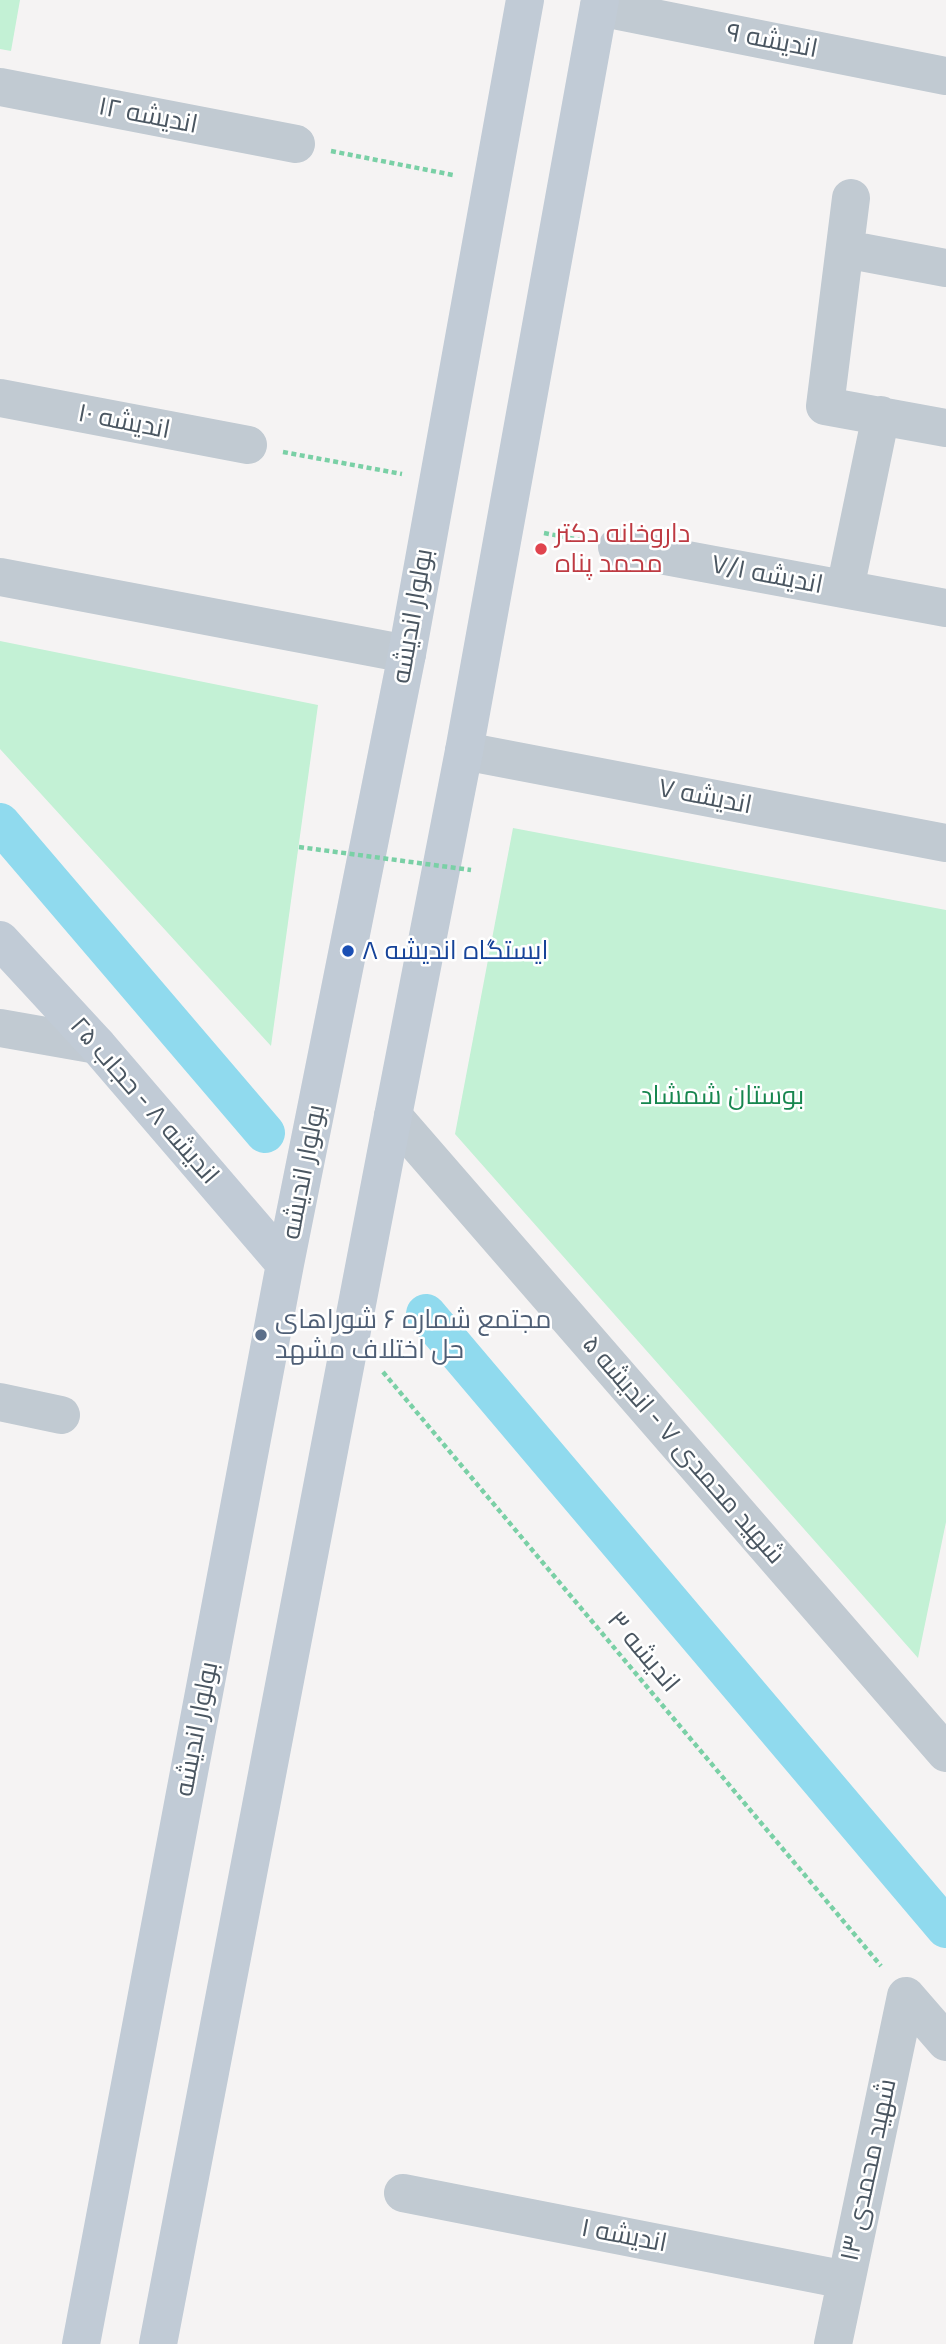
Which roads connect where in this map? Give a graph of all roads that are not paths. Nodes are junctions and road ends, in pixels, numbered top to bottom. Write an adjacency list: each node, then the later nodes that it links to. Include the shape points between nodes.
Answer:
1 (525, 0): 17 (main road, بولوار اندیشه)
2 (599, 3): 3 (street, اندیشه ۹); 18 (main road)
3 (946, 76)
4 (0, 87): 5 (street, اندیشه ۱۲)
5 (296, 144)
6 (850, 198): 7 (street)
7 (845, 249): 8 (street); 10 (street, via 825,406)
8 (946, 268)
9 (0, 398): 12 (street, اندیشه ۱۰)
10 (881, 415): 11 (street); 15 (street)
11 (946, 428)
12 (248, 445)
13 (617, 547): 15 (street, اندیشه ۷/۱)
14 (0, 578): 17 (street)
15 (845, 589): 16 (street, اندیشه ۷/۱)
16 (946, 608)
17 (407, 654): 24 (main road, بولوار اندیشه)
18 (464, 751): 19 (street, اندیشه ۷); 23 (main road)
19 (946, 843)
20 (0, 940): 22 (main road, اندیشه ۸ - حجاب ۲۵)
21 (0, 1028): 22 (street)
22 (97, 1045): 24 (main road, اندیشه ۸ - حجاب ۲۵)
23 (393, 1116): 27 (street, شهید محمدی ۷ - اندیشه ۵); 32 (main road)
24 (285, 1264): 31 (main road, بولوار اندیشه)
25 (0, 1402): 26 (street)
26 (61, 1415)
27 (946, 1753)
28 (946, 2042): 30 (street, شهید محمدی ۱۳, via 906,1996)
29 (402, 2193): 30 (street, اندیشه ۱)
30 (846, 2280): 33 (street, شهید محمدی ۱۳)
31 (81, 2344)
32 (158, 2344)
33 (833, 2344)

